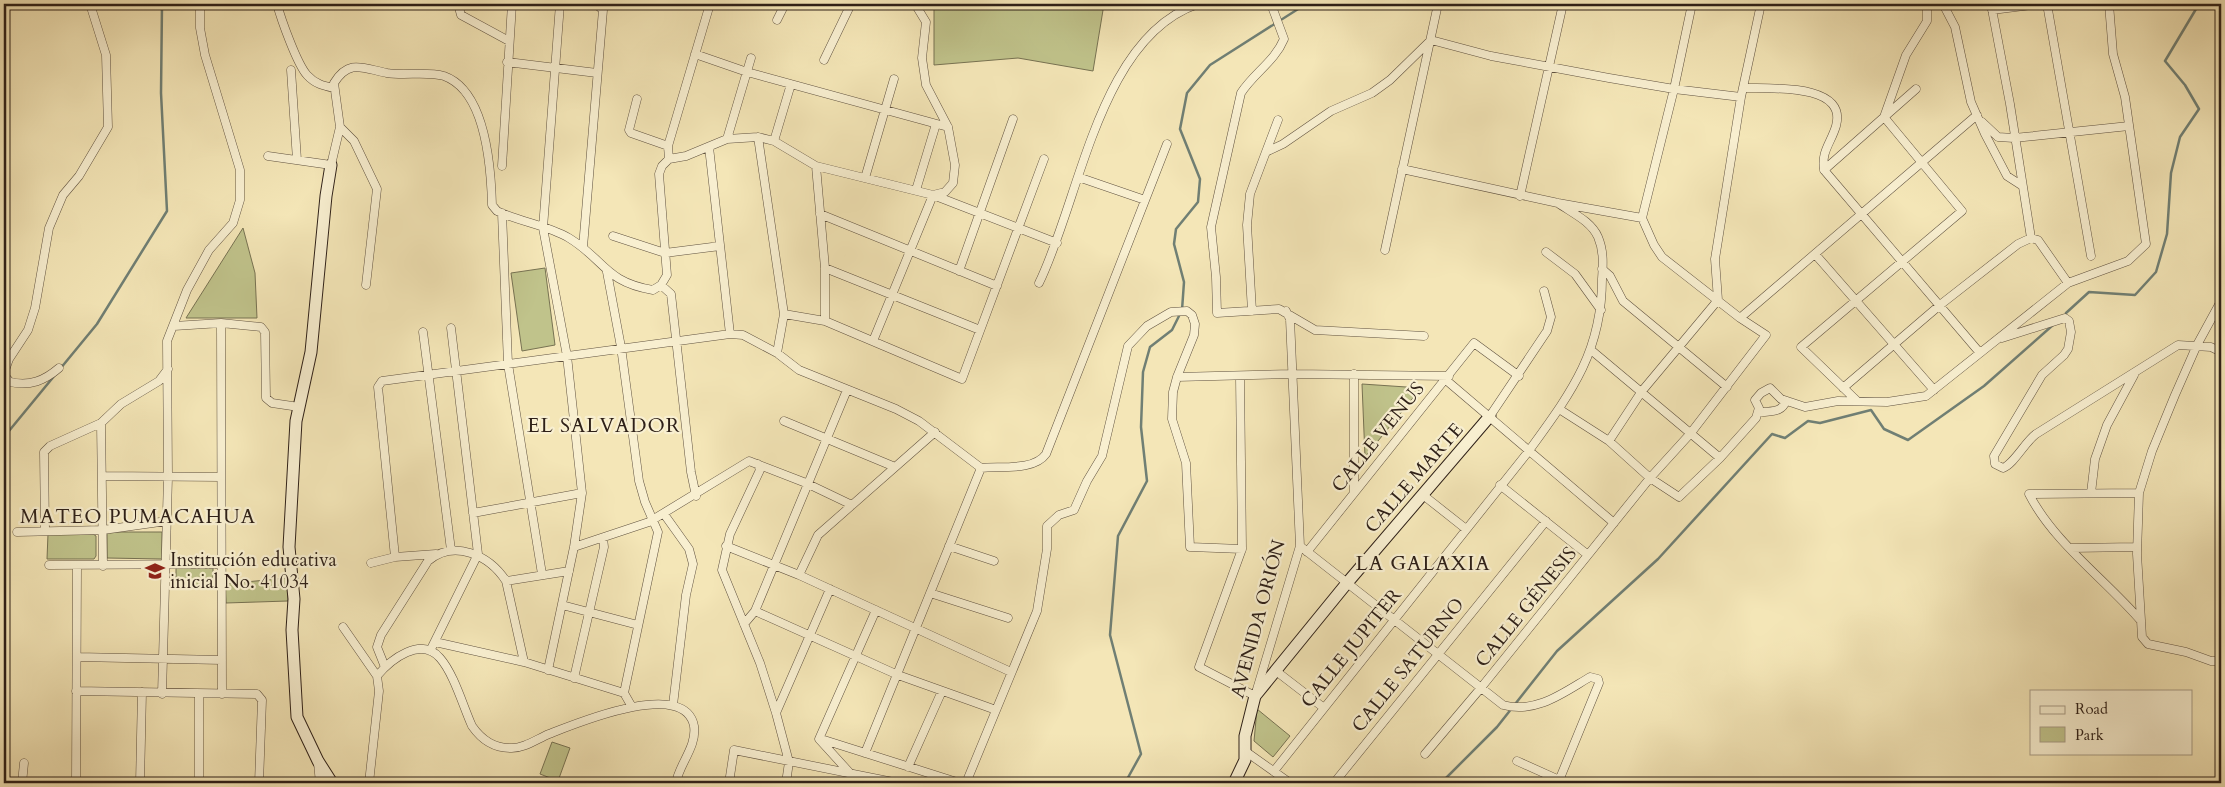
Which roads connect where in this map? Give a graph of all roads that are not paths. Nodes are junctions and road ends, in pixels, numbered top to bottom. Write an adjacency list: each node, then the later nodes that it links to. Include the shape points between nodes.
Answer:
1 (90, 4): 144 (street, via 106,55 108,127 79,176 63,195 49,228 35,308 28,330 9,359)
2 (200, 4): 121 (street, via 205,55 240,170 240,200 233,223 209,250 187,290)
3 (277, 4): 38 (street, via 306,74 318,84)
4 (458, 4): 26 (street, via 461,15)
5 (512, 4): 26 (street)
6 (560, 4): 32 (street)
7 (596, 4): 35 (street, via 603,10)
8 (710, 4): 27 (street)
9 (785, 4): 24 (street)
10 (851, 4): 29 (street)
11 (915, 4): 52 (street, via 926,22 922,58 926,85)
12 (1198, 4): 72 (street, via 1170,18 1124,65)
13 (1271, 4): 115 (street, via 1284,39 1279,51 1249,81 1242,93 1211,227 1217,313)
14 (1438, 4): 25 (street)
15 (1563, 4): 31 (street)
16 (1692, 4): 40 (street)
17 (1761, 4): 39 (street)
18 (1927, 4): 45 (street, via 1927,21 1906,55)
19 (1943, 4): 46 (street, via 1954,27)
20 (2040, 4): 23 (street)
21 (2047, 4): 53 (street)
22 (2108, 4): 50 (street, via 2113,54)
23 (1991, 7): 55 (street)
24 (777, 20)
25 (1431, 40): 31 (street, via 1491,56); 61 (street, via 1372,93 1331,111 1284,144); 70 (street)
26 (509, 41): 30 (street)
27 (695, 54): 34 (street); 59 (street)
28 (751, 58): 34 (street)
29 (824, 60)
30 (507, 62): 32 (street); 68 (street)
31 (1549, 66): 40 (street); 77 (street)
32 (555, 68): 35 (street); 85 (street)
33 (291, 70): 65 (street)
34 (747, 72): 37 (street); 56 (street)
35 (597, 73): 91 (street)
36 (894, 79): 44 (street)
37 (790, 84): 44 (street); 57 (street)
38 (334, 88): 51 (street); 80 (street, via 341,72 351,66 390,73 442,76 456,82 465,92 481,125 491,168 492,205)
39 (1743, 88): 42 (street); 71 (street, via 1807,90 1822,96 1832,106 1837,125 1822,158)
40 (1674, 89): 42 (street); 84 (street)
41 (1916, 89): 45 (street)
42 (1741, 96): 110 (street, via 1715,259)
43 (637, 99): 59 (street, via 629,130 635,136)
44 (885, 110): 49 (street); 73 (street)
45 (1884, 117): 66 (street); 71 (street)
46 (1978, 117): 55 (street, via 1998,137); 66 (street); 74 (street, via 2007,176)
47 (1013, 119): 81 (street)
48 (1278, 120): 61 (street)
49 (936, 124): 52 (street); 75 (street)
50 (2129, 126): 53 (street); 104 (street, via 2146,244 2128,261)
51 (340, 127): 67 (street); 105 (street, via 354,141 377,189)
52 (948, 127): 76 (street, via 955,165 953,182 945,192)
53 (2069, 132): 55 (street); 97 (street)
54 (758, 137): 56 (street); 57 (street); 117 (street)
55 (2014, 138): 74 (street)
56 (727, 139): 60 (street)
57 (774, 141): 69 (street)
58 (1167, 144): 78 (street)
59 (668, 146): 63 (street)
60 (709, 147): 63 (street); 90 (street)
61 (1266, 152): 115 (street, via 1250,194 1247,214)
62 (268, 156): 65 (street)
63 (669, 159): 95 (street, via 660,174)
64 (1044, 159): 86 (street)
65 (297, 160): 67 (street)
66 (1922, 162): 82 (street); 98 (street, via 1962,211)
67 (331, 165): 159 (street, via 311,352)
68 (502, 166)
69 (816, 166): 73 (street); 83 (street)
70 (1402, 170): 77 (street); 92 (street)
71 (1824, 170): 82 (street)
72 (1078, 177): 78 (street); 89 (street)
73 (865, 178): 75 (street)
74 (2021, 185): 88 (street)
75 (916, 190): 76 (street)
76 (933, 195): 81 (street); 93 (street)
77 (1520, 196): 79 (street)
78 (1145, 200): 173 (street, via 1046,454 1041,461 1031,465)
79 (1558, 203): 84 (street); 100 (street, CALLE JUPITER, via 1587,222 1598,236 1603,251)
80 (502, 213): 85 (street); 139 (street)
81 (980, 213): 86 (street); 101 (street)
82 (1863, 213): 96 (street); 98 (street)
83 (820, 214): 93 (street); 99 (street)
84 (1642, 218): 110 (street, via 1662,257)
85 (543, 228): 91 (street); 138 (street)
86 (1018, 230): 89 (street); 107 (street)
87 (613, 236): 95 (street)
88 (2030, 238): 104 (street, via 2038,240); 113 (street)
89 (1057, 243): 103 (street)
90 (720, 246): 95 (street); 125 (street)
91 (583, 247): 102 (street)
92 (1384, 250)
93 (910, 252): 101 (street); 109 (street)
94 (1546, 252): 114 (street, via 1575,274)
95 (665, 253): 106 (street, via 667,275)
96 (1815, 254): 111 (street); 118 (street)
97 (2090, 256)
98 (1902, 260): 111 (street); 113 (street)
99 (825, 268): 109 (street); 119 (street)
100 (1602, 269): 114 (street, CALLE JUPITER); 133 (street, via 1610,276 1623,301)
101 (959, 270): 107 (street)
102 (607, 272): 106 (street, via 636,287 653,290); 132 (street)
103 (1039, 283)
104 (2068, 283): 127 (street)
105 (366, 285)
106 (661, 285): 128 (street, via 671,294)
107 (997, 286): 123 (street)
108 (1544, 292): 149 (street, CALLE MARTE, via 1551,317 1547,331)
109 (892, 296): 123 (street); 129 (street)
110 (1718, 300): 118 (street); 133 (street)
111 (1855, 300): 130 (street); 153 (street, via 1801,347)
112 (2221, 301): 131 (street)
113 (1940, 305): 130 (street); 137 (street)
114 (1601, 310): 134 (street, CALLE JUPITER)
115 (1252, 311): 116 (street)
116 (1286, 311): 126 (street, via 1315,330); 145 (street, AVENIDA ORIÓN, via 1290,319)
117 (784, 314): 119 (street); 136 (street)
118 (1740, 318): 152 (street, CALLE GÉNESIS, via 1766,336)
119 (826, 321): 129 (street)
120 (221, 323): 121 (street); 159 (street, via 261,328 265,332 266,398 272,403); 176 (street)
121 (174, 326): 141 (street, via 167,341)
122 (451, 328): 142 (street)
123 (980, 330): 129 (street, via 962,378)
124 (423, 332): 147 (street)
125 (730, 334): 128 (street); 136 (street, via 743,335)
126 (1424, 336)
127 (1998, 339): 137 (street); 143 (street, via 2065,318 2071,332 2064,355 2042,375 1994,456 1995,464 2003,468 2036,434)
128 (676, 341): 132 (street); 185 (street, via 690,472)
129 (872, 341)
130 (1894, 344): 153 (street); 155 (street)
131 (2197, 345): 135 (street); 143 (street, via 2178,345); 182 (street, via 2152,451)
132 (621, 347): 138 (street); 190 (street, via 639,481)
133 (1678, 347): 152 (street); 156 (street)
134 (1591, 350): 156 (street); 160 (street, CALLE JUPITER)
135 (2221, 352)
136 (777, 353): 154 (street, via 799,370)
137 (1980, 353): 155 (street)
138 (567, 356): 139 (street); 183 (street)
139 (508, 364): 142 (street); 186 (street)
140 (59, 368): 144 (street, via 45,380 34,382 10,382)
141 (168, 369): 164 (street, via 154,385 121,404); 175 (street)
142 (456, 372): 147 (street); 188 (street)
143 (2135, 373): 181 (street, via 2107,425 2096,459)
144 (4, 374)
145 (1293, 374): 146 (street); 148 (street); 201 (street, AVENIDA ORIÓN)
146 (1354, 374): 151 (street); 180 (street)
147 (429, 375): 206 (street); 211 (street, via 382,381 378,387)
148 (1240, 376): 150 (street); 205 (street)
149 (1519, 376): 151 (street, CALLE VENUS, via 1474,343); 162 (street, CALLE MARTE)
150 (1177, 377): 205 (street, via 1172,419 1186,463 1190,547); 251 (street, via 1195,324 1192,315 1182,310 1171,312 1147,326 1128,346 1102,456 1074,510 1059,515 1048,526 1037,611)
151 (1447, 378): 162 (street); 180 (street, CALLE VENUS)
152 (1727, 387): 166 (street, CALLE GÉNESIS)
153 (1843, 388): 157 (street)
154 (847, 390): 165 (street, via 896,409); 167 (street)
155 (1934, 390): 157 (street, via 1926,396 1887,402)
156 (1642, 391): 166 (street); 168 (street)
157 (1856, 400): 158 (street, via 1805,407)
158 (1786, 401): 161 (street, via 1778,411); 170 (street, via 1770,388 1761,392 1755,400 1759,408 1756,418)
159 (299, 407): 273 (street, via 289,547 294,599 292,630 297,717)
160 (1559, 409): 168 (street); 169 (street, CALLE JUPITER)
161 (1763, 412)
162 (1490, 416): 169 (street); 184 (street, CALLE MARTE)
163 (784, 421): 167 (street)
164 (101, 423): 174 (street); 195 (street, via 50,446 44,452)
165 (935, 432): 172 (street); 173 (street)
166 (1690, 434): 170 (street); 177 (street, CALLE GÉNESIS)
167 (826, 437): 172 (street); 178 (street)
168 (1609, 441): 177 (street)
169 (1528, 452): 179 (street, CALLE JUPITER); 193 (street)
170 (1720, 458): 177 (street, via 1679,497)
171 (758, 464): 178 (street); 185 (street, via 749,461); 199 (street, via 760,470)
172 (895, 467): 187 (street)
173 (981, 468): 200 (street)
174 (102, 476): 175 (street); 196 (street)
175 (168, 477): 176 (street); 191 (street)
176 (221, 477): 214 (street)
177 (1650, 478): 193 (street, CALLE GÉNESIS)
178 (806, 483): 187 (street); 219 (street)
179 (1500, 485): 192 (street); 194 (street, CALLE JUPITER)
180 (1354, 493): 207 (street, CALLE VENUS)
181 (2091, 493): 182 (street); 204 (street, via 2029,494)
182 (2139, 493): 203 (street)
183 (582, 494): 186 (street); 202 (street)
184 (1423, 495): 194 (street); 224 (street, CALLE MARTE)
185 (696, 496): 189 (street)
186 (531, 503): 188 (street); 221 (street)
187 (852, 505): 222 (street, via 818,535)
188 (473, 513): 209 (street)
189 (664, 514): 190 (street); 264 (street, via 689,549 693,564 686,595)
190 (654, 519): 198 (street); 234 (street, via 658,532)
191 (167, 521): 196 (street); 218 (street)
192 (1546, 521): 210 (street); 241 (street, CALLE SATURNO)
193 (1614, 523): 210 (street, CALLE GÉNESIS)
194 (1466, 529): 232 (street, CALLE JUPITER)
195 (45, 530): 196 (street); 197 (street)
196 (103, 530): 217 (street)
197 (17, 532)
198 (603, 538): 202 (street); 230 (street, via 604,547)
199 (726, 546): 219 (street); 235 (street, via 722,570)
200 (949, 546): 212 (street); 226 (street)
201 (1300, 546): 207 (street); 263 (street, AVENIDA ORIÓN)
202 (574, 547): 220 (street)
203 (2137, 547): 204 (street); 233 (street)
204 (2071, 548): 233 (street)
205 (1242, 549): 263 (street, via 1199,667)
206 (451, 550): 208 (street); 209 (street)
207 (1307, 552): 224 (street)
208 (437, 554): 211 (street); 248 (street, via 428,561 381,635 377,647)
209 (478, 554): 223 (street); 239 (street)
210 (1588, 555): 255 (street, CALLE GÉNESIS)
211 (395, 557): 213 (street)
212 (994, 561)
213 (371, 563)
214 (221, 564): 218 (street); 245 (street)
215 (49, 565): 216 (street)
216 (77, 566): 217 (street); 243 (street)
217 (103, 566): 218 (street)
218 (166, 566): 244 (street)
219 (774, 566): 222 (street); 229 (street)
220 (569, 571): 221 (street); 227 (street)
221 (542, 574): 223 (street)
222 (799, 575): 225 (street)
223 (506, 581): 247 (street)
224 (1347, 583): 232 (street); 250 (street, CALLE MARTE)
225 (830, 589): 228 (street); 238 (street)
226 (930, 593): 231 (street); 237 (street)
227 (562, 605): 230 (street); 249 (street)
228 (876, 610): 237 (street); 242 (street)
229 (755, 611): 235 (street); 238 (street)
230 (589, 612): 234 (street); 254 (street)
231 (1008, 618)
232 (1394, 620): 241 (street); 266 (street, CALLE JUPITER)
233 (2141, 621): 246 (street, via 2142,638 2148,644 2211,661)
234 (638, 624): 259 (street)
235 (744, 624): 268 (street)
236 (343, 627): 253 (street)
237 (916, 628): 251 (street); 252 (street)
238 (811, 636): 242 (street); 268 (street)
239 (435, 642): 240 (street); 247 (street)
240 (430, 651): 248 (street, via 411,650); 265 (street, via 446,667 478,735 502,748 517,748)
241 (1437, 654): 255 (street); 298 (street, CALLE SATURNO)
242 (856, 656): 252 (street); 269 (street)
243 (77, 658): 244 (street); 256 (street)
244 (163, 659): 245 (street); 260 (street)
245 (222, 660): 262 (street)
246 (2221, 660)
247 (524, 662): 249 (street)
248 (385, 667): 253 (street)
249 (548, 670): 254 (street)
250 (1276, 670): 263 (street, CALLE MARTE); 266 (street)
251 (1011, 672): 267 (street)
252 (898, 675): 257 (street); 271 (street)
253 (378, 676): 288 (street, via 380,691)
254 (574, 678): 259 (street)
255 (1480, 689): 272 (street, CALLE GÉNESIS); 280 (street, via 1503,705 1515,708 1544,704 1590,677 1598,678 1599,683)
256 (76, 691): 258 (street); 282 (street)
257 (942, 691): 267 (street); 277 (street)
258 (142, 692): 260 (street); 283 (street)
259 (624, 693): 265 (street)
260 (162, 694): 261 (street)
261 (199, 694): 262 (street); 284 (street)
262 (222, 694): 285 (street, via 258,694 262,700)
263 (1255, 696): 270 (street, AVENIDA ORIÓN, via 1245,736)
264 (673, 705): 265 (street); 289 (street, via 681,706 689,713 694,727 692,744 678,771)
265 (632, 707)
266 (1324, 708): 278 (street, CALLE JUPITER)
267 (996, 710): 295 (street)
268 (776, 713): 275 (street)
269 (819, 739): 271 (street); 279 (street)
270 (1245, 751): 278 (street); 296 (street, AVENIDA ORIÓN, via 1245,760)
271 (865, 753): 277 (street)
272 (1425, 754)
273 (318, 760): 286 (street); 287 (street)
274 (1517, 761): 280 (street)
275 (789, 762): 279 (street); 290 (street, via 734,750); 291 (street)
276 (24, 763): 281 (street)
277 (908, 767): 294 (street)
278 (1274, 771): 297 (street)
279 (848, 772): 292 (street); 293 (street)
280 (1561, 782)
281 (22, 783)
282 (76, 783)
283 (140, 783)
284 (199, 783)
285 (260, 783)
286 (320, 783)
287 (332, 783)
288 (369, 783)
289 (676, 783)
290 (729, 783)
291 (786, 783)
292 (846, 783)
293 (898, 783)
294 (960, 783)
295 (966, 783)
296 (1234, 783)
297 (1290, 783)
298 (1334, 783)

